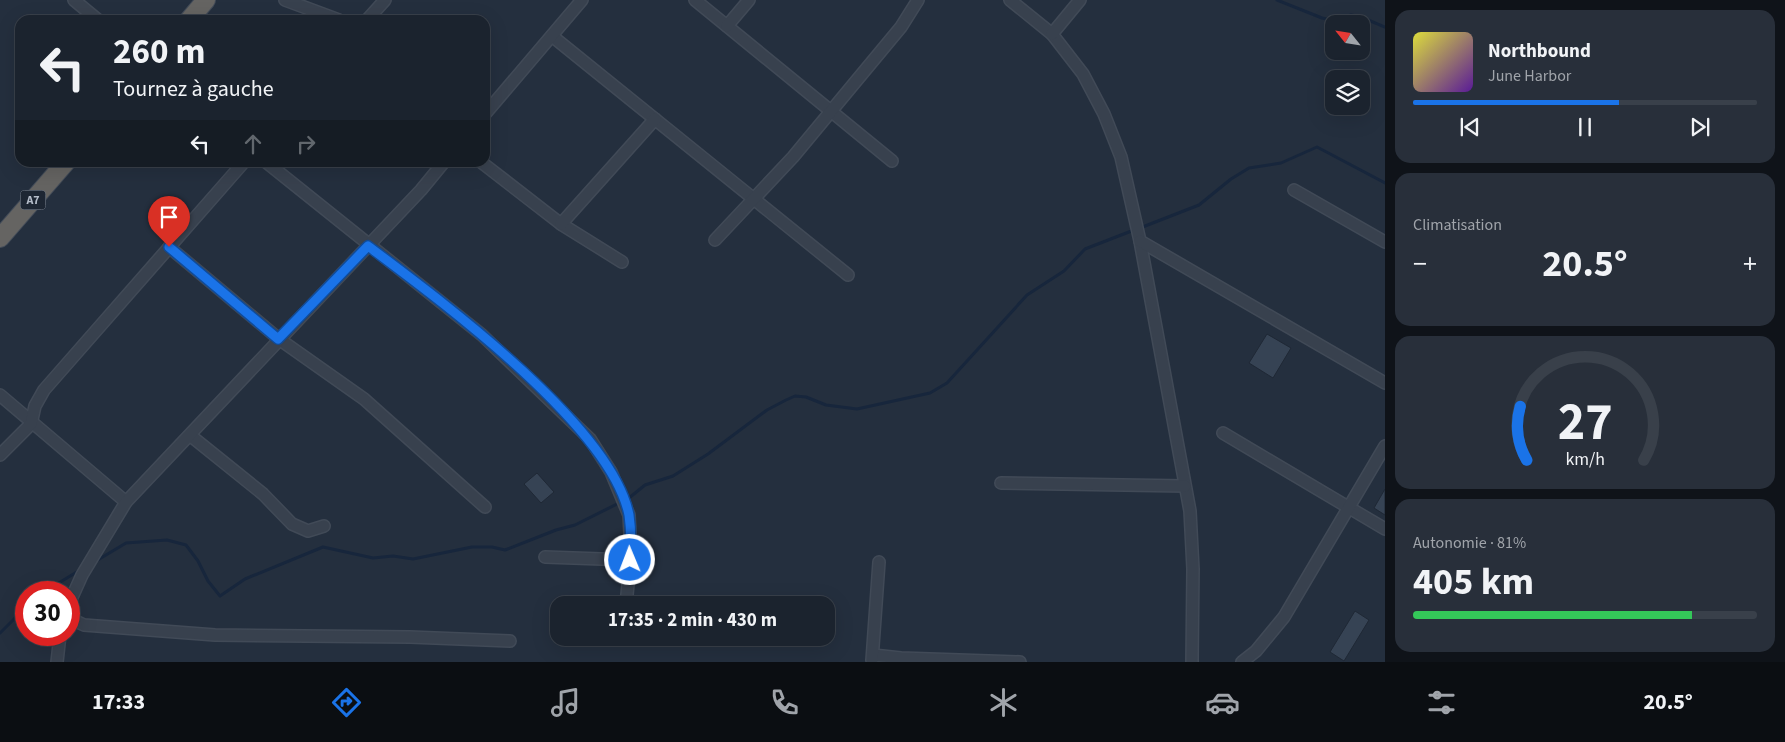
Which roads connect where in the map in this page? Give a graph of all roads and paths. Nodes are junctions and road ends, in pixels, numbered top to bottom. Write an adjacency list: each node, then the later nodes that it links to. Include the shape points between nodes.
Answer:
1 (74, 0): 11 (street)
2 (206, 0): 12 (highway)
3 (285, 0): 13 (street)
4 (384, 0): 14 (street)
5 (582, 0): 17 (street)
6 (695, 0): 15 (street)
7 (749, 0): 15 (street)
8 (918, 0): 19 (street, via 902,27)
9 (1010, 0): 16 (street)
10 (1080, 0): 16 (street)
11 (92, 15)
12 (193, 15)
13 (326, 15)
14 (371, 15)
15 (727, 26): 19 (street)
16 (1052, 34): 31 (street, via 1083,74 1104,114 1121,157)
17 (552, 36): 18 (street); 20 (street)
18 (490, 108)
19 (830, 111): 21 (street); 28 (street, via 793,158)
20 (655, 119): 28 (street); 29 (street)
21 (892, 161)
22 (62, 167): 30 (highway, A7)
23 (240, 167): 35 (street)
24 (272, 167): 34 (street)
25 (439, 167): 34 (street)
26 (487, 167): 29 (street)
27 (1294, 190): 33 (street)
28 (752, 198): 32 (street); 37 (street)
29 (561, 224): 36 (street)
30 (0, 237)
31 (1140, 239): 39 (street); 47 (street)
32 (715, 240)
33 (1385, 242)
34 (368, 246): 38 (street); 54 (street, via 441,301 590,439 621,492 629,514)
35 (169, 247): 38 (street); 41 (street, via 44,390 35,406)
36 (622, 262)
37 (848, 275)
38 (278, 339): 43 (street); 49 (street, via 364,399)
39 (1385, 383)
40 (0, 395): 41 (street)
41 (31, 424): 45 (street); 48 (street)
42 (1223, 433): 50 (street)
43 (191, 436): 48 (street); 51 (street, via 263,494 292,524 308,531)
44 (1385, 446): 50 (street)
45 (0, 455)
46 (1001, 483): 47 (street)
47 (1185, 486): 64 (street, via 1190,511 1193,569)
48 (126, 502): 56 (street)
49 (485, 507)
50 (1349, 508): 52 (street); 65 (street, via 1284,617 1256,651)
51 (324, 526)
52 (1385, 529)
53 (545, 557): 54 (street)
54 (630, 560): 57 (street)
55 (879, 562): 61 (street)
56 (79, 581)
57 (627, 596)
58 (80, 623): 59 (street, via 215,635)
59 (510, 641)
60 (59, 646): 62 (street)
61 (872, 658): 63 (street)
62 (57, 662)
63 (1020, 662)
64 (1192, 662)
65 (1242, 662)

